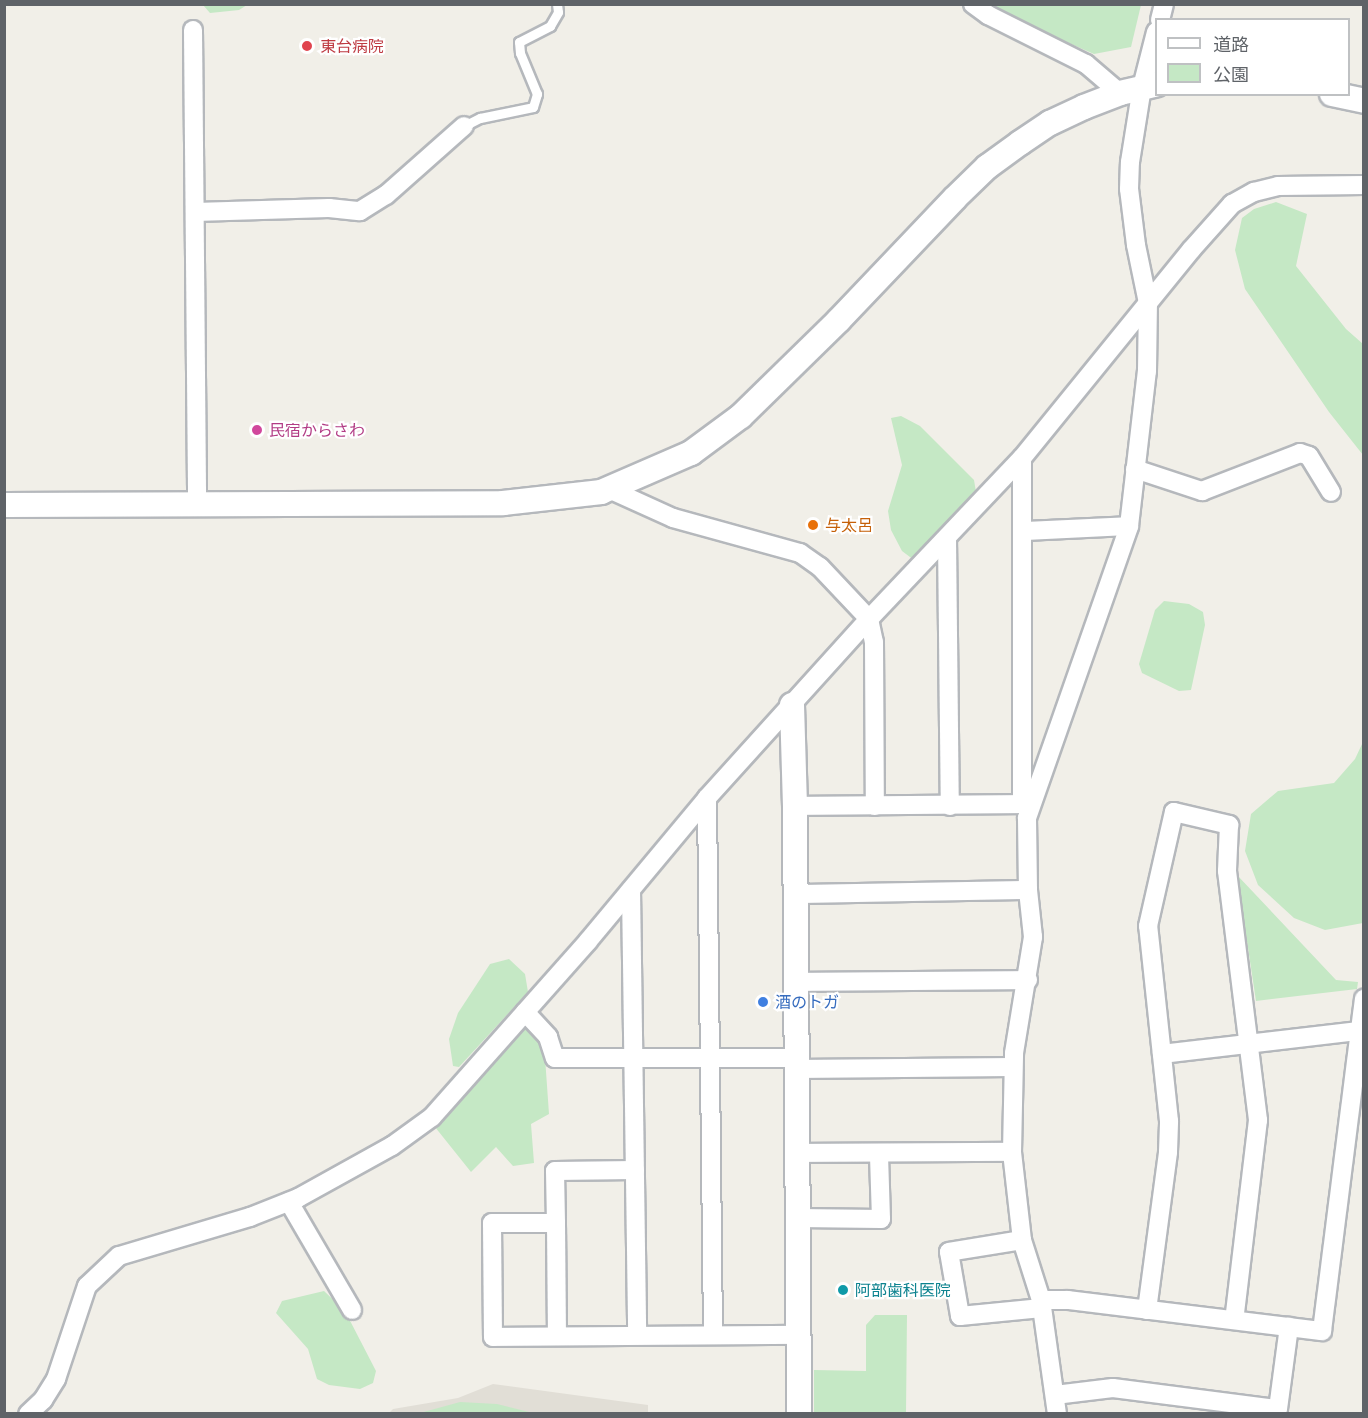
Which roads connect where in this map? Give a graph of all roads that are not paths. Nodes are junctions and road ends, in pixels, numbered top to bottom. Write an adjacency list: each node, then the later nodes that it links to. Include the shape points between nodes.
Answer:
1 (557, 4): 8 (lane, via 558,12 550,26 519,42 537,94 533,107 480,118)
2 (973, 4): 5 (street, via 988,15)
3 (193, 30): 10 (street)
4 (1155, 36): 5 (street)
5 (1140, 88): 11 (street, via 1130,189); 14 (street, via 1050,123 987,167 741,416 691,453)
6 (1340, 96): 7 (street)
7 (1364, 102)
8 (465, 126): 10 (street, via 386,195 360,211 329,208)
9 (1364, 185): 11 (street, via 1278,186 1232,204)
10 (195, 212): 16 (street)
11 (1148, 303): 12 (street); 13 (street, via 1147,371)
12 (1023, 458): 19 (street); 20 (street)
13 (1135, 469): 15 (street, via 1202,491 1300,453 1309,456); 18 (street)
14 (609, 489): 16 (street, via 503,503); 21 (street, via 673,518 800,554 820,567)
15 (1330, 492)
16 (197, 504): 17 (street)
17 (4, 505)
18 (1130, 526): 19 (street); 24 (street)
19 (1024, 531): 24 (street)
20 (947, 538): 21 (street); 27 (street)
21 (869, 619): 22 (street); 26 (street, via 874,642)
22 (792, 705): 23 (street); 25 (street)
23 (707, 798): 28 (street); 39 (street)
24 (1026, 805): 27 (street); 29 (street)
25 (795, 806): 26 (street); 30 (street)
26 (875, 806): 27 (street)
27 (950, 806)
28 (631, 890): 34 (street); 38 (street)
29 (1028, 890): 30 (street); 31 (street, via 1033,937)
30 (796, 894): 32 (street)
31 (1028, 980): 32 (street); 41 (street)
32 (795, 982): 40 (street)
33 (1364, 999): 35 (street)
34 (525, 1012): 38 (street, via 548,1037 555,1058); 46 (street, via 432,1117 392,1146)
35 (1359, 1031): 36 (street); 54 (street, via 1322,1331)
36 (1249, 1044): 37 (street); 37 (street, via 1227,871 1229,825 1174,812 1148,926); 53 (street, via 1258,1120)
37 (1162, 1054): 51 (street, via 1168,1152)
38 (633, 1057): 39 (street); 45 (street)
39 (711, 1058): 40 (street); 55 (street)
40 (795, 1064): 41 (street); 43 (street)
41 (1013, 1067): 42 (street)
42 (1012, 1152): 44 (street); 49 (street)
43 (796, 1153): 44 (street); 47 (street)
44 (879, 1154): 47 (street, via 881,1219)
45 (635, 1170): 48 (street, via 555,1171); 56 (street)
46 (289, 1202): 52 (street); 60 (street, via 119,1256 87,1286 56,1380 43,1400)
47 (798, 1218): 57 (street)
48 (556, 1223): 58 (street); 58 (street, via 492,1223 493,1337)
49 (1022, 1240): 50 (street); 50 (street, via 949,1252 960,1316)
50 (1041, 1304): 51 (street, via 1068,1300); 59 (street)
51 (1147, 1310): 53 (street)
52 (352, 1311)
53 (1234, 1320): 54 (street)
54 (1289, 1327): 59 (street, via 1278,1409 1113,1388)
55 (713, 1334): 56 (street); 57 (street)
56 (637, 1335): 58 (street)
57 (798, 1335): 61 (street)
58 (557, 1336)
59 (1055, 1395): 62 (street)
60 (28, 1413)
61 (799, 1413)
62 (1057, 1413)

